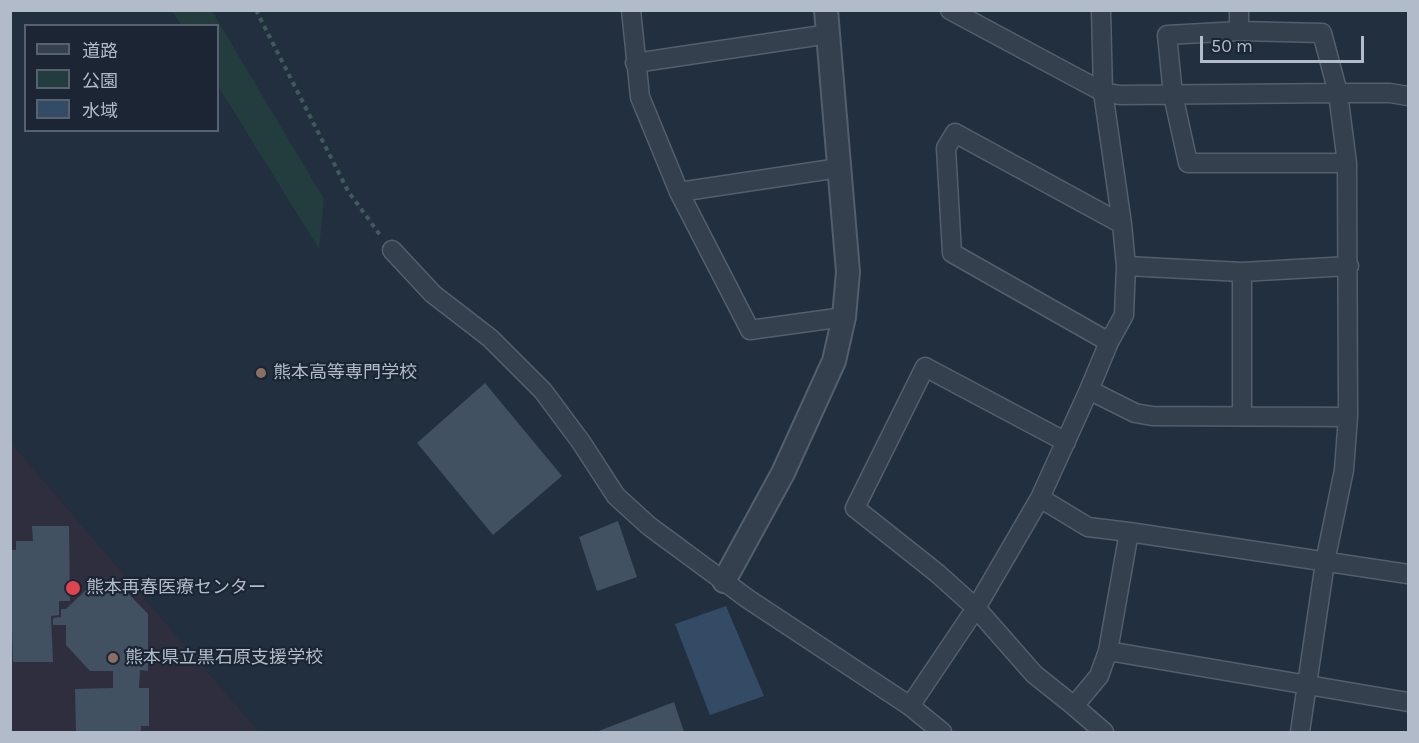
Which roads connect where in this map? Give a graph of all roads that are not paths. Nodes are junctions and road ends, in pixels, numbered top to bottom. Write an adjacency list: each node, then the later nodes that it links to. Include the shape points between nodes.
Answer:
1 (631, 10): 8 (street)
2 (826, 10): 7 (street)
3 (950, 10): 9 (street)
4 (1101, 10): 9 (street)
5 (1239, 10): 6 (street)
6 (1239, 31): 10 (street, via 1322,33); 11 (street, via 1167,36)
7 (829, 34): 8 (street); 14 (street)
8 (635, 63): 15 (street, via 639,97)
9 (1103, 92): 11 (street); 16 (street)
10 (1338, 93): 11 (street); 12 (street); 13 (street)
11 (1173, 95): 13 (street, via 1188,163)
12 (1408, 96)
13 (1347, 163): 19 (street)
14 (839, 168): 15 (street); 21 (street, via 848,272)
15 (679, 192): 21 (street, via 750,330)
16 (1122, 224): 18 (street); 22 (street, via 955,133 946,148 952,253)
17 (392, 250): 31 (street, via 433,294 490,338 543,391 616,496 649,526)
18 (1126, 266): 20 (street); 22 (street, via 1124,315)
19 (1349, 266): 20 (street); 25 (street)
20 (1242, 272): 24 (street)
21 (844, 317): 31 (street, via 834,362 783,473)
22 (1109, 342): 23 (street)
23 (1089, 390): 24 (street, via 1135,413 1152,416); 26 (street)
24 (1242, 416): 25 (street)
25 (1348, 417): 29 (street, via 1344,470)
26 (1066, 442): 27 (street); 32 (street, via 925,367 855,508)
27 (1040, 498): 28 (street, via 1088,527); 32 (street)
28 (1129, 532): 29 (street); 33 (street)
29 (1324, 562): 30 (street); 34 (street)
30 (1408, 574)
31 (724, 581): 36 (street)
32 (976, 609): 36 (street); 37 (street, via 1034,674)
33 (1108, 651): 34 (street); 37 (street, via 1099,676)
34 (1308, 686): 35 (street); 40 (street)
35 (1408, 702)
36 (910, 706): 38 (street)
37 (1074, 706): 39 (street)
38 (942, 732)
39 (1104, 732)
40 (1300, 732)

